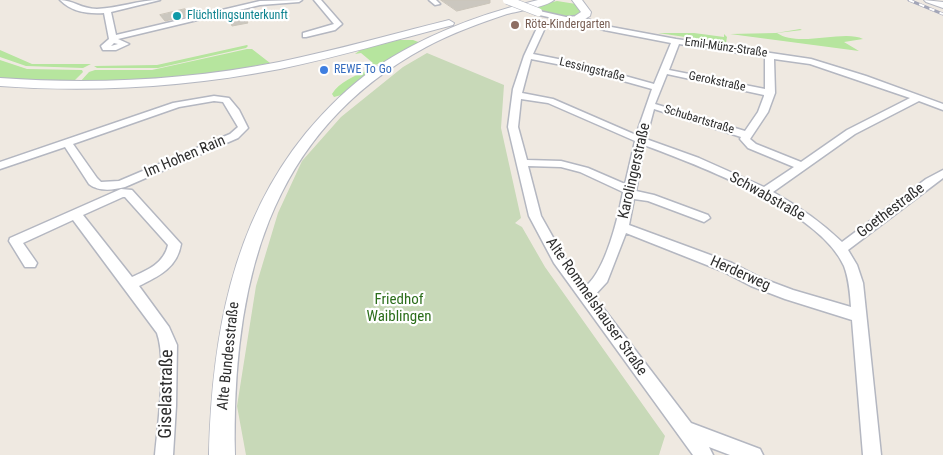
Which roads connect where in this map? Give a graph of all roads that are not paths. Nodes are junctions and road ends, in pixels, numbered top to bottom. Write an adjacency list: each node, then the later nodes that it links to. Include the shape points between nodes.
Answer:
1 (63, 0): 12 (street, via 77,9)
2 (157, 0): 12 (street)
3 (298, 0): 10 (street)
4 (317, 0): 16 (street, via 338,24)
5 (507, 0): 14 (street, Emil-Münz-Straße, bridge, via 538,12 566,19)
6 (549, 0): 13 (main road, Alte Bundesstraße)
7 (568, 0): 9 (main road)
8 (929, 0): 11 (main road)
9 (578, 1): 14 (main road, via 586,12)
10 (259, 2): 12 (street, via 112,39)
11 (943, 5)
12 (107, 10)
13 (504, 12): 17 (main road, via 484,14); 19 (main road, Alte Bundesstraße, via 461,26)
14 (579, 18): 18 (street, Emil-Münz-Straße, via 604,28)
15 (540, 30): 21 (street, Alte Rommelshauser Straße)
16 (306, 35)
17 (386, 40): 19 (main road); 23 (main road, via 278,66 197,78 90,85)
18 (676, 41): 20 (street, Emil-Münz-Straße); 22 (street, Karolingerstraße)
19 (427, 42): 50 (main road, Alte Bundesstraße, via 379,70 340,104 292,161 265,209 247,251 236,291 223,396)
20 (769, 55): 25 (street); 27 (street, Emil-Münz-Straße, via 811,62)
21 (528, 56): 24 (street, Lessingstraße); 26 (street, Alte Rommelshauser Straße)
22 (663, 71): 24 (street, Karolingerstraße); 25 (street, Gerokstraße)
23 (0, 82)
24 (656, 87): 28 (street, Karolingerstraße)
25 (770, 93): 30 (street, via 759,120)
26 (517, 95): 31 (street, Schwabstraße, via 550,101); 33 (street, Alte Rommelshauser Straße, via 513,127)
27 (918, 98): 29 (street, Emil-Münz-Straße); 35 (street, via 851,132)
28 (650, 106): 30 (street, Schubartstraße); 31 (street, Karolingerstraße)
29 (943, 107)
30 (747, 135): 35 (street, via 748,144)
31 (640, 140): 37 (street, Karolingerstraße); 38 (street, Schwabstraße, via 695,160)
32 (68, 144): 32 (street, Im Hohen Rain, via 94,181 98,185 109,186 121,184 226,140 243,128 229,102 208,99 176,106); 34 (street, Im Hohen Rain)
33 (522, 163): 37 (street, via 561,164 576,168); 45 (street, Alte Rommelshauser Straße, via 539,226)
34 (0, 166)
35 (800, 166): 38 (street)
36 (943, 173): 42 (street, Goethestraße, via 884,219)
37 (630, 192): 40 (street); 41 (street, Karolingerstraße)
38 (765, 192): 42 (street, Schwabstraße, via 811,221)
39 (76, 214): 43 (street, via 15,241); 44 (street, Giselastraße); 44 (street, via 121,193 128,193 175,244 164,267)
40 (704, 218)
41 (622, 227): 45 (street, Karolingerstraße, via 600,282); 46 (street, Herderweg, via 727,267 790,296)
42 (839, 248): 46 (street, Schwabstraße, via 856,283)
43 (30, 263)
44 (129, 285): 49 (street, Giselastraße, via 164,331 169,345)
45 (585, 295): 47 (street, Alte Rommelshauser Straße)
46 (860, 316): 52 (street, Schwabstraße)
47 (684, 429): 48 (street); 51 (street, Alte Rommelshauser Straße)
48 (740, 453)
49 (164, 455)
50 (222, 455)
51 (704, 455)
52 (872, 455)

